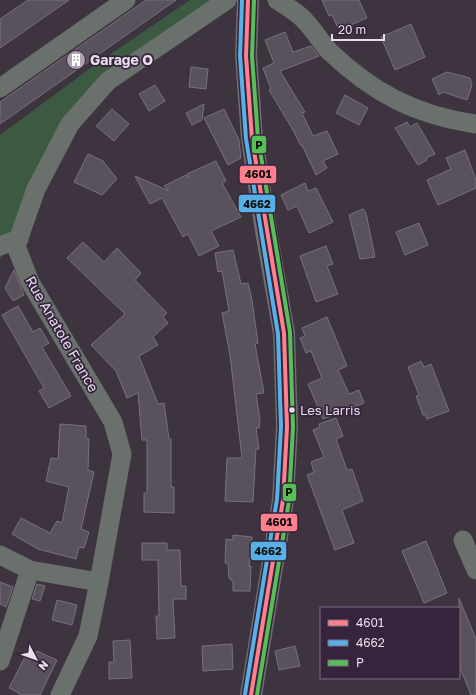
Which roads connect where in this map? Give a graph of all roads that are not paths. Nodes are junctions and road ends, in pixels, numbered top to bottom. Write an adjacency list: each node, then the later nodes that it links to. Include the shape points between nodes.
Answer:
1 (126, 0): 5 (street)
2 (227, 0): 7 (street, Rue Anatole France, via 108,81 70,124 36,189)
3 (248, 0): 16 (main road, via 246,56 252,139 284,333 287,427 283,500)
4 (278, 0): 6 (street, via 301,16 328,50 362,80 387,97 438,116)
5 (0, 88)
6 (476, 124)
7 (19, 239): 8 (street); 13 (street, Rue Anatole France, via 16,246 30,282 113,422 122,454)
8 (0, 246)
9 (463, 540): 12 (street)
10 (0, 555): 11 (street)
11 (30, 570): 13 (street); 14 (street)
12 (476, 570)
13 (100, 582): 15 (street, Rue Anatole France, via 88,636)
14 (0, 661)
15 (60, 695)
16 (251, 695)

